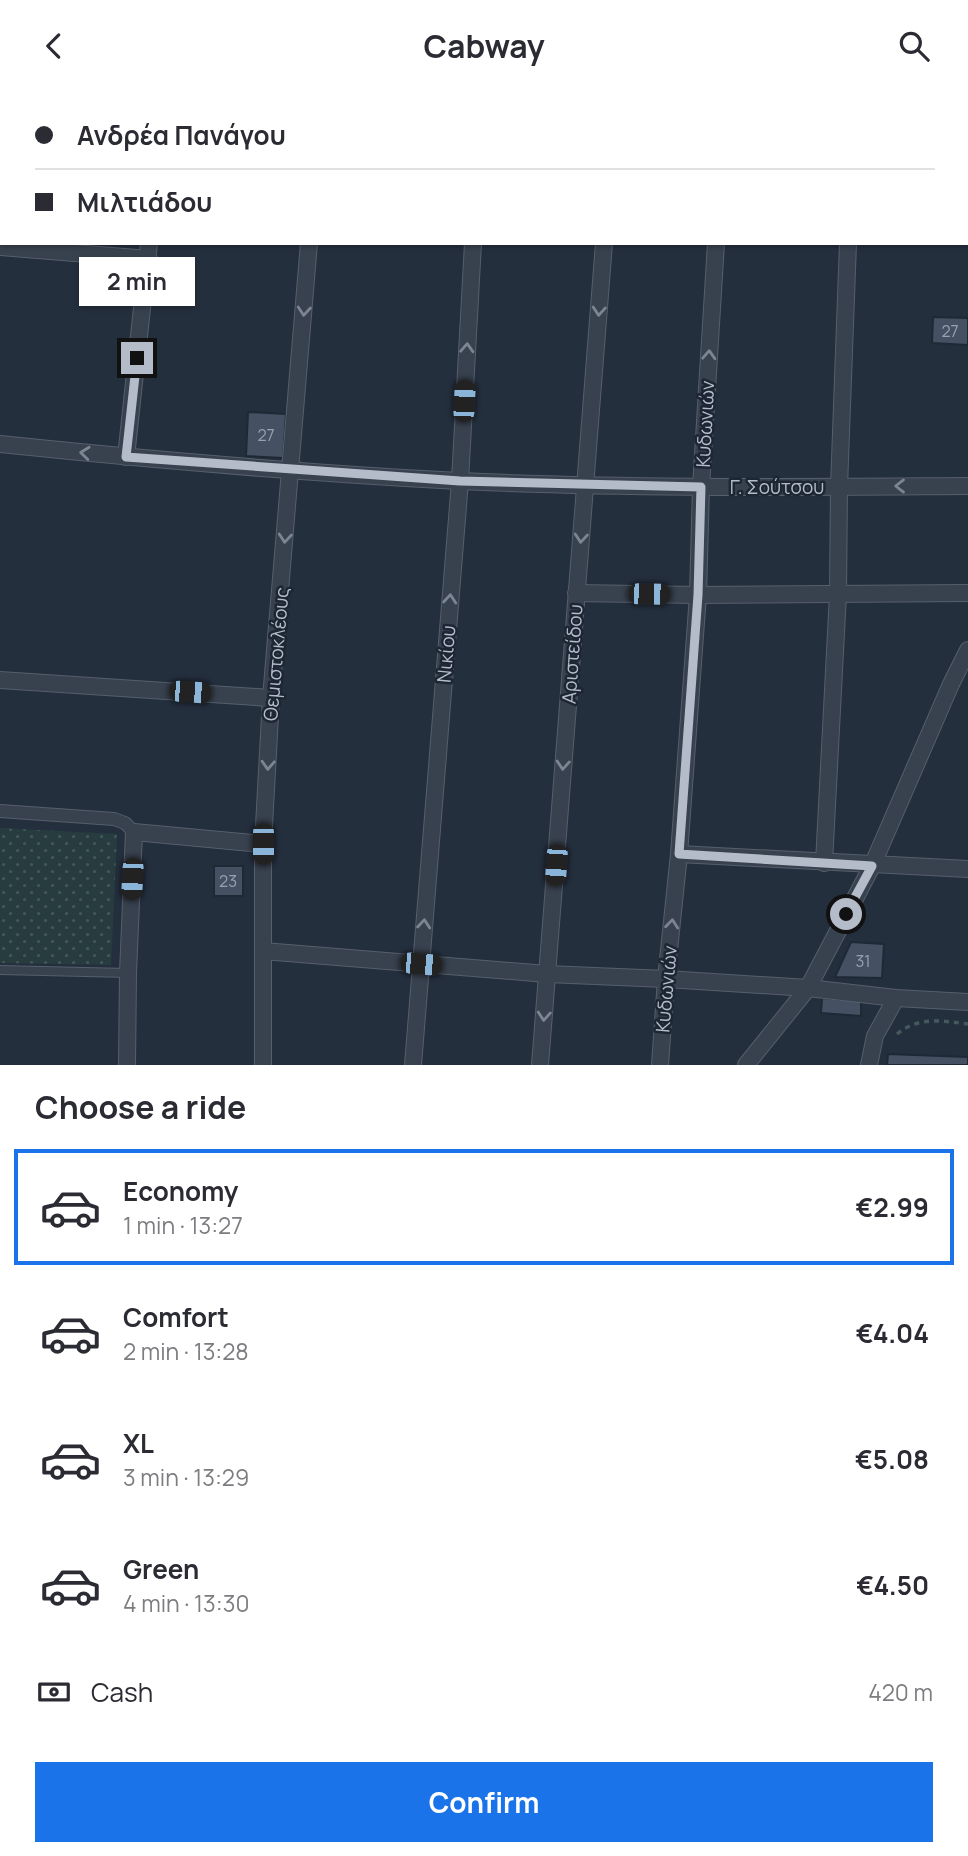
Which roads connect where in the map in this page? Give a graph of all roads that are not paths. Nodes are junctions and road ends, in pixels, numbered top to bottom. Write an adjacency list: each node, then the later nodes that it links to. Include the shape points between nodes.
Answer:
1 (309, 245): 10 (street, Θεμιστοκλέους, one-way to 10)
2 (473, 245): 11 (street, Νικίου, one-way to 2)
3 (604, 245): 12 (street, Αριστείδου, one-way to 12)
4 (716, 245): 14 (street, Κυδωνιών, one-way to 4)
5 (848, 245): 15 (street)
6 (0, 247): 7 (street)
7 (149, 251): 9 (street)
8 (0, 444): 9 (street, Γ. Σούτσου, one-way to 8)
9 (126, 457): 10 (street, Γ. Σούτσου)
10 (291, 470): 11 (street, Γ. Σούτσου); 22 (street, Θεμιστοκλέους, one-way to 22)
11 (460, 481): 12 (street, Γ. Σούτσου); 31 (street, Νικίου, one-way to 11)
12 (586, 485): 14 (street, Γ. Σούτσου); 16 (street, Αριστείδου, one-way to 16)
13 (968, 486): 15 (street, Γ. Σούτσου, one-way to 15)
14 (701, 487): 15 (street, Γ. Σούτσου); 19 (street, Κυδωνιών)
15 (839, 487): 18 (street)
16 (576, 593): 19 (street); 34 (street, Αριστείδου, one-way to 34)
17 (968, 593): 18 (street)
18 (838, 594): 19 (street); 27 (street)
19 (698, 595): 26 (street, Κυδωνιών)
20 (968, 650): 28 (street)
21 (0, 680): 22 (street)
22 (271, 698): 25 (street, Θεμιστοκλέους, one-way to 25)
23 (0, 811): 24 (street, via 114,820)
24 (134, 832): 25 (street); 33 (street)
25 (263, 844): 30 (street, Θεμιστοκλέους)
26 (679, 854): 27 (street); 35 (street, Κυδωνιών, one-way to 26)
27 (824, 863): 28 (street)
28 (872, 866): 29 (street); 36 (street)
29 (968, 869)
30 (263, 951): 31 (street); 40 (street, Θεμιστοκλέους)
31 (421, 964): 34 (street); 41 (street, Νικίου)
32 (0, 970): 33 (lane)
33 (128, 973): 39 (street)
34 (547, 974): 35 (street); 42 (street, Αριστείδου, one-way to 42)
35 (666, 979): 36 (street); 43 (street, Κυδωνιών)
36 (808, 988): 37 (street); 44 (street)
37 (896, 998): 38 (street); 45 (street, via 875,1036)
38 (968, 1002)
39 (127, 1065)
40 (263, 1065)
41 (413, 1065)
42 (540, 1065)
43 (660, 1065)
44 (746, 1065)
45 (869, 1065)

